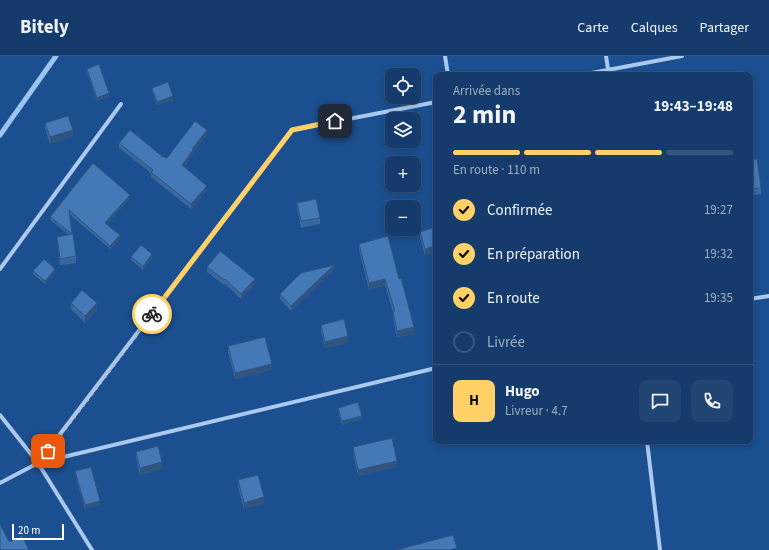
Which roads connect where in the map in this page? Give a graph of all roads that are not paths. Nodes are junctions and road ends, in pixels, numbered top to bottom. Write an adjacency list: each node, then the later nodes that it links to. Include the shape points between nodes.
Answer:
1 (445, 56): 5 (street)
2 (606, 56): 4 (street)
3 (682, 56): 4 (street)
4 (608, 70): 6 (street)
5 (448, 72)
6 (597, 72)
7 (433, 103): 15 (street, via 292,130)
8 (121, 104): 9 (street)
9 (0, 269)
10 (769, 296): 11 (street)
11 (753, 299)
12 (433, 369): 15 (street)
13 (0, 415): 15 (street)
14 (647, 444): 18 (street)
15 (38, 464): 16 (street); 17 (street)
16 (0, 483)
17 (92, 550)
18 (660, 550)

